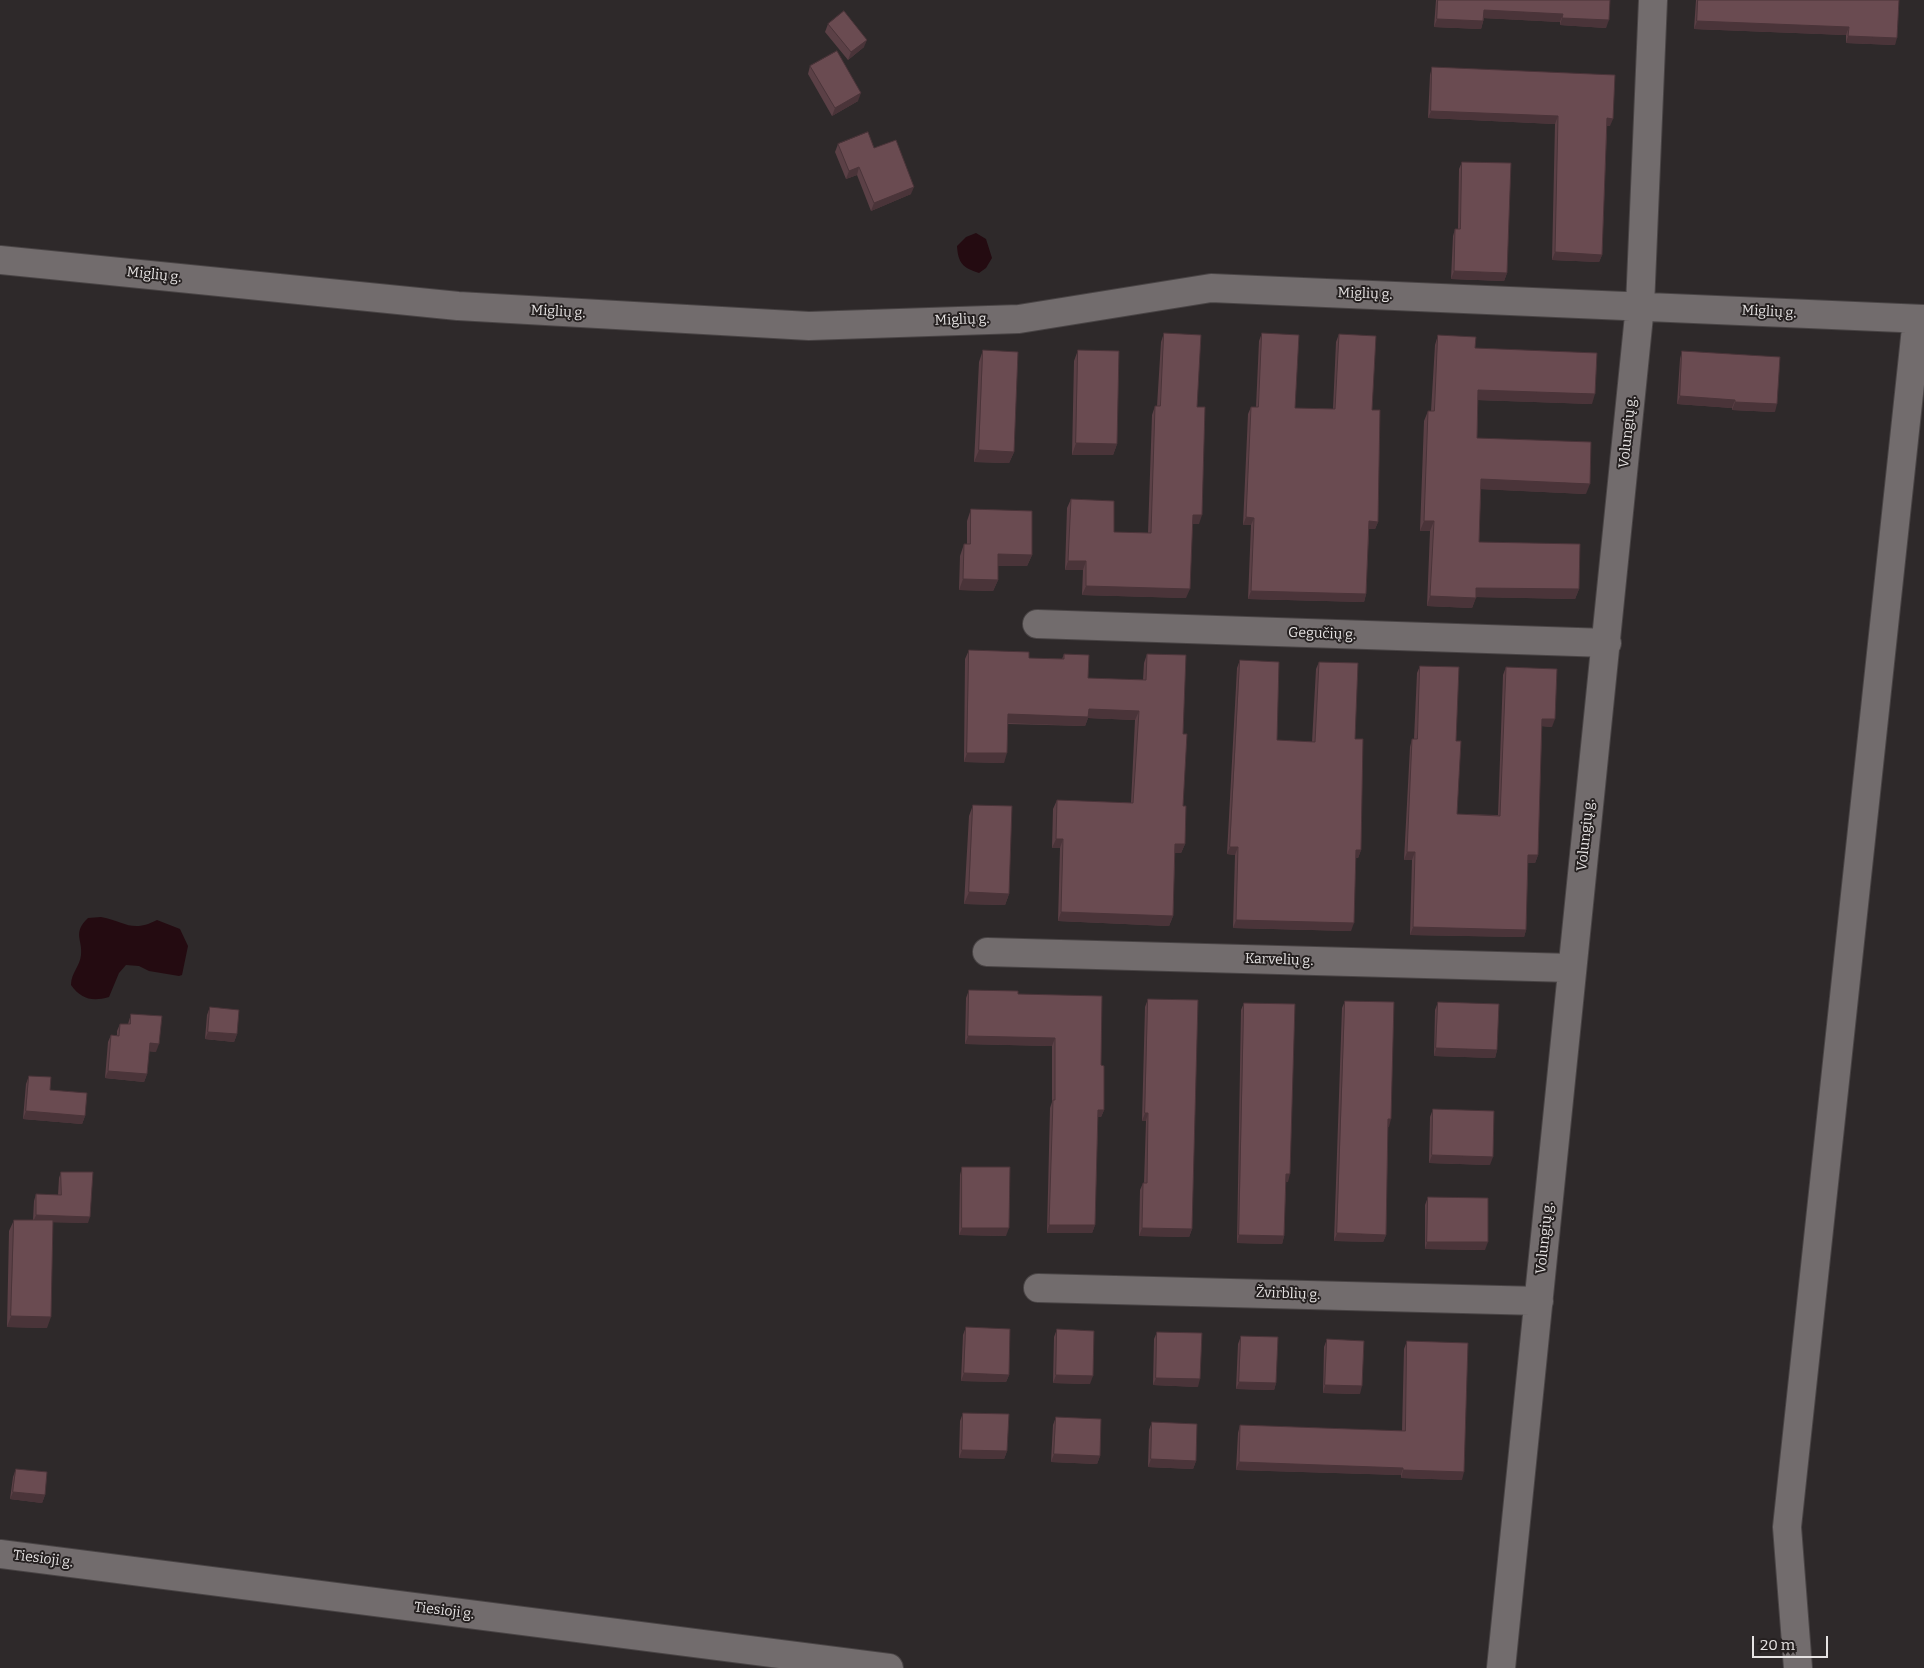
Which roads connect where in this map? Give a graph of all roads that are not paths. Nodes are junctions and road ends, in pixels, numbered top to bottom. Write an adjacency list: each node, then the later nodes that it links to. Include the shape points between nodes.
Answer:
1 (1653, 0): 3 (street, Volungių g.)
2 (0, 260): 3 (street, Miglių g., via 458,306 809,326 1019,318 1211,288)
3 (1640, 306): 4 (street, Miglių g.); 6 (street, Volungių g.)
4 (1921, 319): 14 (street, via 1787,1527)
5 (1037, 624): 6 (street, Gegučių g.)
6 (1607, 643): 8 (street, Volungių g.)
7 (987, 952): 8 (street, Karvelių g.)
8 (1571, 968): 10 (street, Volungių g.)
9 (1038, 1288): 10 (street, Žvirblių g.)
10 (1538, 1301): 13 (street, Volungių g.)
11 (0, 1554): 12 (street, Tiesioji g.)
12 (889, 1668)
13 (1501, 1668)
14 (1798, 1668)

